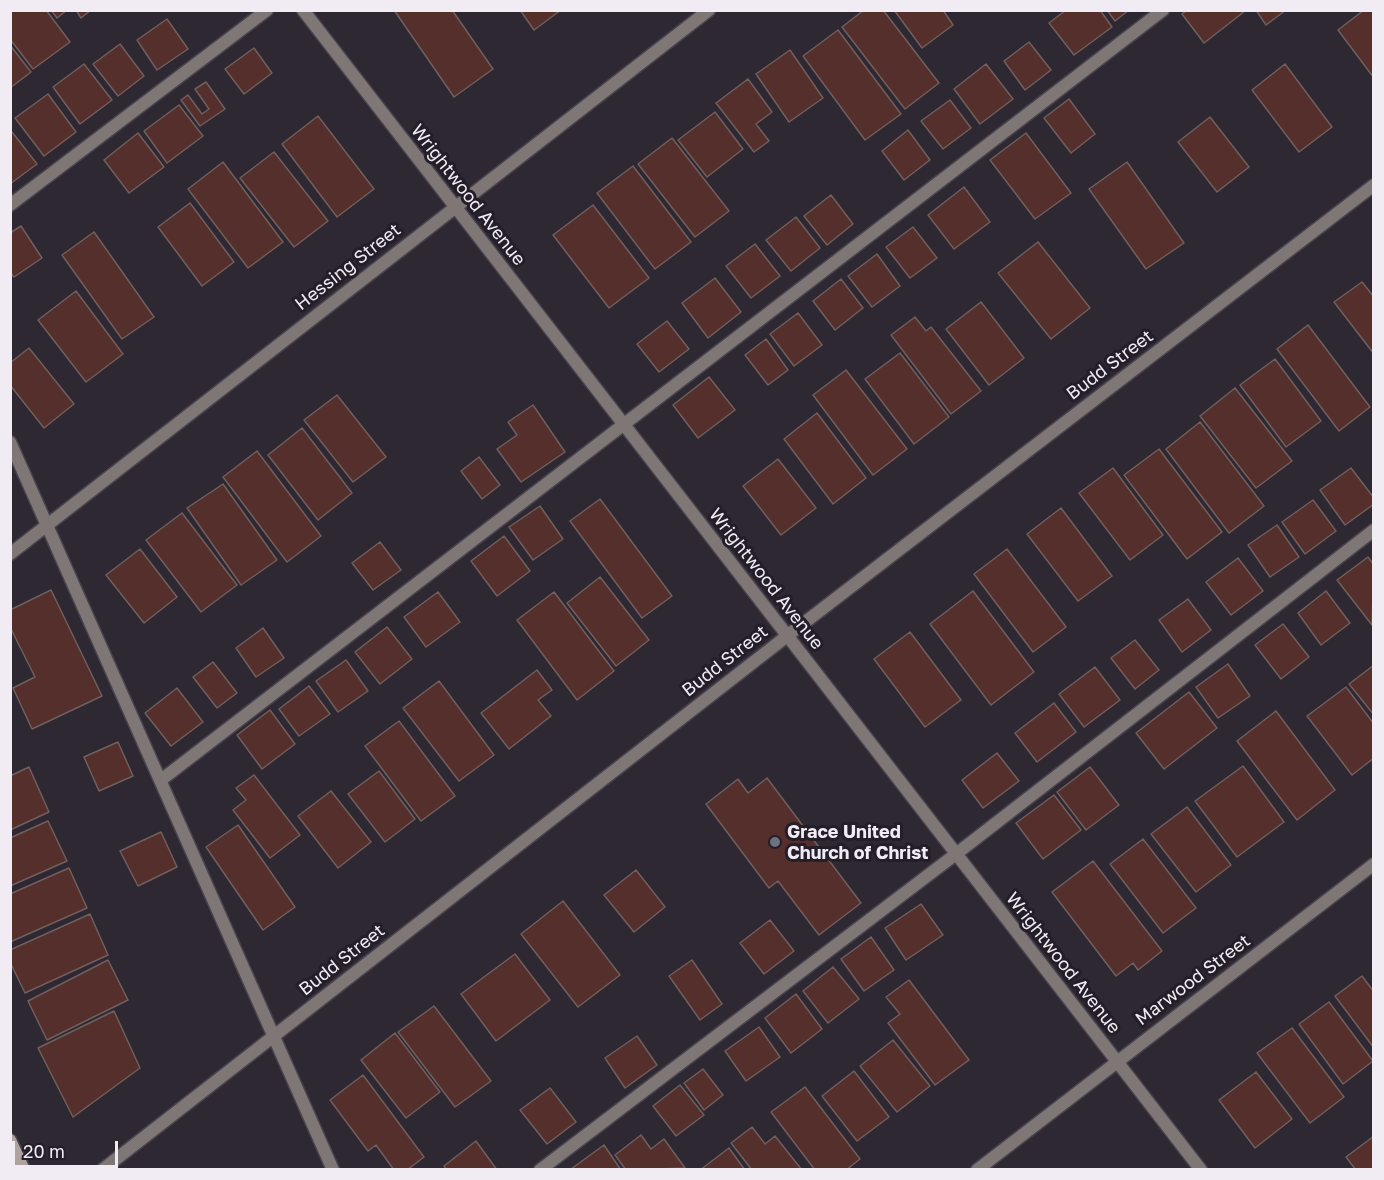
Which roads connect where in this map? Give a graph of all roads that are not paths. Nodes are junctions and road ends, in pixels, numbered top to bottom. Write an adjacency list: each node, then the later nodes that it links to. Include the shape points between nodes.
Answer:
1 (267, 10): 6 (street)
2 (303, 10): 7 (street, Wrightwood Avenue)
3 (709, 10): 7 (street, Hessing Street)
4 (1163, 10): 8 (street)
5 (1374, 185): 13 (street, Budd Street)
6 (10, 205)
7 (455, 207): 8 (street, Wrightwood Avenue); 10 (street, Hessing Street)
8 (624, 425): 13 (street, Wrightwood Avenue); 14 (street)
9 (10, 442): 10 (street)
10 (47, 525): 12 (street, Hessing Street); 14 (street)
11 (1374, 530): 15 (street)
12 (10, 554)
13 (787, 636): 15 (street, Wrightwood Avenue); 17 (street, Budd Street)
14 (161, 780): 17 (street)
15 (956, 854): 18 (street, Wrightwood Avenue); 23 (street)
16 (1374, 864): 18 (street, Marwood Street)
17 (272, 1037): 21 (street, Budd Street); 22 (street)
18 (1117, 1061): 24 (street, Marwood Street); 25 (street, Wrightwood Avenue)
19 (10, 1140): 20 (main road)
20 (24, 1170)
21 (102, 1170)
22 (333, 1170)
23 (540, 1170)
24 (977, 1170)
25 (1200, 1170)

